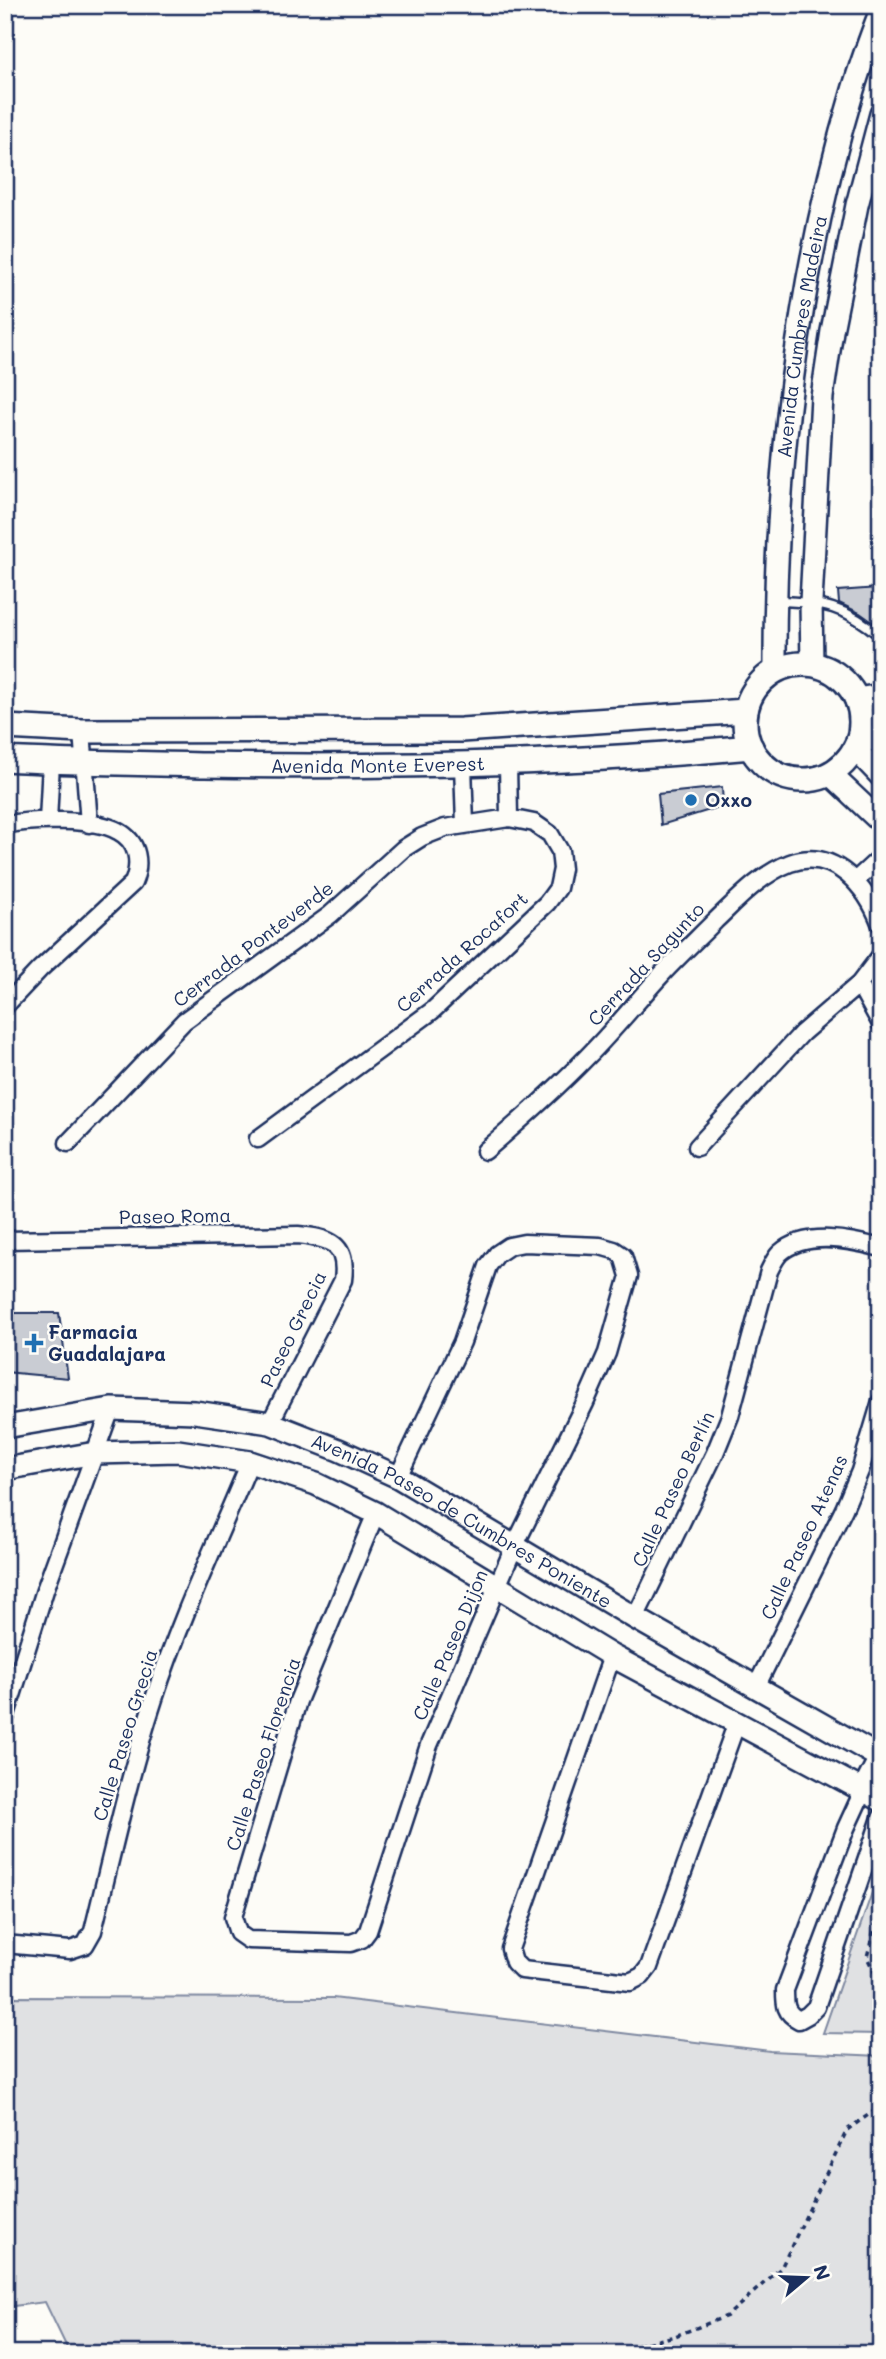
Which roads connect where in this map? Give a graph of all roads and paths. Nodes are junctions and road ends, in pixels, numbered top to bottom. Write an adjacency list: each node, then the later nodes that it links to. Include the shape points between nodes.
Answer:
1 (881, 10): 3 (street, Avenida Cumbres Madeira, via 824,197 802,318 791,392)
2 (881, 114): 4 (street, Avenida Cumbres Madeira, via 857,205 822,397)
3 (775, 601): 4 (lane); 7 (street, Avenida Cumbres Madeira)
4 (811, 602): 5 (lane, via 848,613); 6 (street, Avenida Cumbres Madeira)
5 (881, 637)
6 (812, 664): 7 (main road); 9 (main road, via 846,683)
7 (775, 671): 10 (main road, via 756,687)
8 (881, 696): 9 (main road)
9 (857, 700): 14 (main road)
10 (746, 711): 12 (main road, Avenida Monte Everest, via 500,729); 15 (main road)
11 (5, 727): 13 (main road, Avenida Monte Everest)
12 (312, 730): 13 (main road, Avenida Monte Everest); 21 (main road)
13 (82, 731): 18 (street)
14 (865, 742): 22 (main road); 23 (street)
15 (751, 747): 19 (main road, Avenida Monte Everest); 22 (main road, via 765,766 785,778 808,781)
16 (5, 760): 17 (main road, Avenida Monte Everest)
17 (51, 762): 18 (main road, Avenida Monte Everest); 25 (street)
18 (85, 762): 21 (main road, Avenida Monte Everest); 28 (street)
19 (508, 764): 20 (main road, Avenida Monte Everest); 24 (street)
20 (463, 765): 21 (main road, Avenida Monte Everest); 30 (street)
21 (309, 766)
22 (830, 774): 27 (street)
23 (881, 776)
24 (509, 818): 26 (street, Cerrada Rocafort); 38 (street, Cerrada Rocafort, via 534,823 550,834 559,850 558,888 547,903 432,1011)
25 (48, 821): 28 (street); 29 (street)
26 (489, 821): 30 (street, Cerrada Ponteverde)
27 (881, 822)
28 (89, 824): 36 (street, via 118,831 131,842 138,857 133,883)
29 (5, 825)
30 (465, 825): 39 (street, Cerrada Ponteverde, via 445,828 403,849 330,915 184,1021)
31 (881, 857): 32 (street)
32 (856, 880): 33 (street, Cerrada Sagunto); 41 (street, Cerrada Sagunto, via 815,859 792,862 770,873 662,974 588,1057)
33 (879, 915)
34 (881, 955): 35 (street)
35 (859, 984): 37 (street); 40 (street, via 802,1033)
36 (5, 1006)
37 (881, 1024)
38 (258, 1139)
39 (68, 1143)
40 (697, 1147)
41 (485, 1151)
42 (5, 1240): 44 (street, Paseo Roma, via 298,1235 333,1242)
43 (881, 1248): 56 (street, Calle Paseo Berlín, via 823,1239 800,1242 778,1255 769,1271 730,1416)
44 (340, 1252): 47 (street, Paseo Grecia, via 343,1280)
45 (881, 1401): 58 (street, Calle Paseo Atenas, via 844,1509)
46 (111, 1409): 47 (street, Avenida Paseo de Cumbres Poniente, via 195,1412); 48 (street, Avenida Paseo de Cumbres Poniente); 49 (street)
47 (270, 1423): 52 (street, Avenida Paseo de Cumbres Poniente)
48 (5, 1427)
49 (95, 1453): 50 (street, Avenida Paseo de Cumbres Poniente, via 178,1451); 51 (street, Avenida Paseo de Cumbres Poniente); 59 (street)
50 (250, 1462): 53 (street, Avenida Paseo de Cumbres Poniente, via 316,1484); 66 (street, Calle Paseo Grecia, via 154,1698 93,1931 85,1945 70,1950)
51 (5, 1469)
52 (398, 1477): 54 (street, Avenida Paseo de Cumbres Poniente); 54 (street, Calle Paseo Dijon, via 462,1342 488,1266 497,1254 524,1243 614,1250 623,1256 629,1276 607,1353)
53 (376, 1513): 55 (street, Avenida Paseo de Cumbres Poniente); 65 (street, Calle Paseo Florencia, via 298,1702 233,1917 239,1933 248,1940 351,1943)
54 (514, 1547): 55 (street, Calle Paseo Dijon); 56 (street, Avenida Paseo de Cumbres Poniente)
55 (498, 1587): 57 (street, Avenida Paseo de Cumbres Poniente); 65 (street, Calle Paseo Dijon, via 429,1745)
56 (635, 1618): 58 (street, Avenida Paseo de Cumbres Poniente)
57 (611, 1656): 60 (street, Avenida Paseo de Cumbres Poniente); 60 (street, via 510,1949 522,1970 630,1982 642,1976)
58 (756, 1687): 61 (street, Avenida Paseo de Cumbres Poniente)
59 (5, 1718)
60 (737, 1722): 62 (street, Avenida Paseo de Cumbres Poniente)
61 (880, 1757): 62 (street)
62 (872, 1795): 63 (street, via 846,1828 785,1990 789,2015 799,2020 816,2007)
63 (881, 1818)
64 (881, 1902): 67 (path, via 867,1957)
65 (362, 1939)
66 (5, 1944)
67 (881, 1986)
68 (881, 2106): 69 (path, via 847,2130 781,2268 727,2316 675,2336)
69 (618, 2350)

